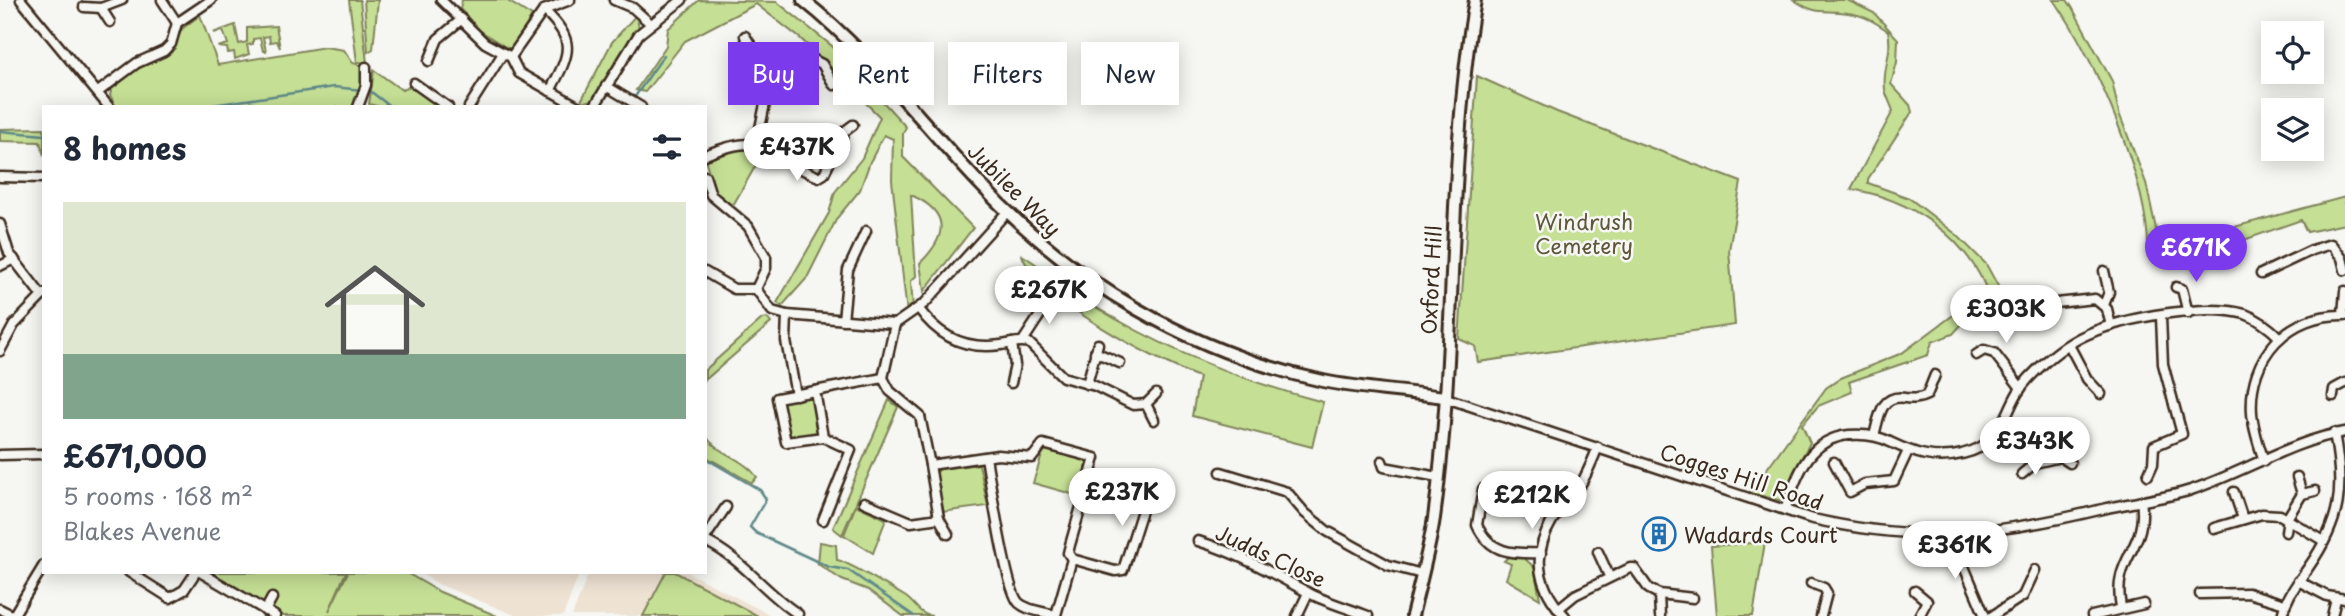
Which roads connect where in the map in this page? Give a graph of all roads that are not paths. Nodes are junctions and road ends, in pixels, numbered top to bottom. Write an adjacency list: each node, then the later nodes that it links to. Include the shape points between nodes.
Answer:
1 (21, 0): 29 (street)
2 (122, 0): 13 (street)
3 (162, 0): 17 (street)
4 (211, 0): 17 (street)
5 (441, 0): 11 (street)
6 (570, 0): 14 (street)
7 (614, 0): 18 (street, via 633,8)
8 (682, 0): 18 (street)
9 (803, 0): 44 (street, Jubilee Way, via 863,53)
10 (1475, 0): 89 (street, Oxford Hill, via 1462,85)
11 (455, 4): 15 (street)
12 (84, 7): 13 (street)
13 (101, 8): 16 (street)
14 (544, 10): 21 (street); 28 (street, via 568,39 563,65)
15 (461, 19): 21 (street); 22 (street, via 438,39)
16 (110, 22)
17 (177, 23): 29 (street, via 167,49 137,62)
18 (651, 24): 27 (street)
19 (745, 37): 20 (street)
20 (748, 42)
21 (507, 56): 28 (street, via 519,73); 33 (street)
22 (429, 61)
23 (819, 62): 26 (street)
24 (366, 66): 31 (street)
25 (414, 83): 32 (street)
26 (833, 83)
27 (606, 86): 35 (street); 36 (street)
28 (550, 91): 34 (street)
29 (98, 92): 30 (street)
30 (108, 105)
31 (359, 105)
32 (445, 105)
33 (470, 105)
34 (575, 105)
35 (595, 105)
36 (637, 105)
37 (763, 105): 39 (street)
38 (853, 125): 39 (street, via 818,177)
39 (757, 143): 40 (street, via 741,143)
40 (707, 154)
41 (0, 177): 42 (street)
42 (42, 178)
43 (708, 197): 55 (street, via 748,226 766,257)
44 (1007, 212): 63 (street); 89 (street, Jubilee Way, via 1096,285 1205,344 1322,381)
45 (0, 224): 47 (street)
46 (866, 231): 68 (street, via 848,270)
47 (14, 259): 48 (street); 57 (street)
48 (0, 265)
49 (2345, 270): 53 (street, via 2330,240)
50 (2105, 271): 62 (street, via 2109,292)
51 (1017, 272): 59 (street)
52 (707, 273): 55 (street, via 734,289)
53 (2260, 274)
54 (2176, 287): 64 (street, via 2182,289)
55 (756, 289): 66 (street, via 772,311)
56 (2345, 291): 65 (street)
57 (42, 294)
58 (42, 296): 75 (street, via 14,326)
59 (1051, 298): 61 (street); 72 (street)
60 (2046, 304): 62 (street, via 2095,299)
61 (1064, 305)
62 (2104, 305): 70 (street)
63 (919, 309): 69 (street); 73 (street, via 933,328 949,338)
64 (2188, 313): 67 (street); 71 (street, via 2245,314)
65 (2344, 315): 71 (street, via 2313,317 2297,323)
66 (786, 316): 68 (street); 87 (street)
67 (2161, 317): 70 (street); 112 (street, via 2163,364 2182,434 2154,446)
68 (843, 320): 69 (street)
69 (895, 324): 79 (street)
70 (2111, 326): 74 (street)
71 (2280, 338): 105 (street, via 2259,367 2253,392 2252,416)
72 (1023, 341): 73 (street); 82 (street, via 1063,377)
73 (1012, 343): 80 (street, via 1016,365)
74 (2069, 345): 83 (street); 86 (street, via 2087,379)
75 (0, 351)
76 (1976, 355): 83 (street, via 1984,350 1994,353)
77 (1120, 363): 82 (street, via 1097,348)
78 (1935, 375): 95 (street, via 1927,395 1886,402)
79 (883, 378): 84 (street); 109 (street, via 890,391 920,416)
80 (1011, 383)
81 (2345, 383): 88 (street, via 2334,388)
82 (1087, 384): 90 (street, via 1133,405)
83 (2021, 388): 92 (street)
84 (815, 391): 87 (street); 96 (street)
85 (1156, 394): 90 (street)
86 (2101, 394)
87 (796, 395): 96 (street, via 777,398 786,442)
88 (2333, 396)
89 (1443, 397): 98 (street, Cogges Hill Road); 113 (street, Oxford Hill)
90 (1146, 404): 91 (street)
91 (1154, 420)
92 (2005, 424): 99 (street, via 1985,443 1960,455); 107 (street)
93 (2345, 432): 94 (street, Cogges Hill Road)
94 (2334, 433): 105 (street, Cogges Hill Road); 119 (street)
95 (1874, 436): 99 (street); 126 (street, via 1841,436 1811,452)
96 (823, 437): 130 (street, via 851,450)
97 (2076, 437): 102 (street)
98 (1598, 447): 126 (street, Cogges Hill Road); 140 (street, via 1581,484 1552,521)
99 (1908, 452): 106 (street, via 1894,481 1865,484 1850,492)
100 (42, 454): 101 (street)
101 (0, 455)
102 (2058, 455): 107 (street); 108 (street)
103 (986, 457): 109 (street); 115 (street, via 1032,458 1044,444 1050,445 1095,458); 165 (street, via 999,534 1017,600)
104 (1382, 461): 113 (street, via 1384,467)
105 (2264, 461): 123 (street, Cogges Hill Road, via 2190,490)
106 (1834, 462)
107 (2035, 463): 111 (street)
108 (2070, 463)
109 (930, 465): 128 (street)
110 (1221, 472): 147 (street, via 1287,492 1327,531 1388,565)
111 (2022, 474)
112 (2148, 475)
113 (1438, 477): 147 (street, Oxford Hill)
114 (2297, 477): 120 (street)
115 (1088, 481): 141 (street, via 1069,553); 141 (street, via 1140,498 1144,504 1123,570)
116 (1483, 489): 121 (street)
117 (2315, 491): 120 (street)
118 (2234, 492): 129 (street)
119 (2344, 493): 138 (street)
120 (2302, 494): 127 (street)
121 (1483, 500): 124 (street); 140 (street, via 1477,525 1490,546 1502,552)
122 (864, 502): 128 (street, via 911,522)
123 (2141, 502): 134 (street, Cogges Hill Road); 160 (street, via 2142,531 2118,581)
124 (1493, 505)
125 (726, 507): 135 (street)
126 (1785, 510): 134 (street, Cogges Hill Road, via 1867,530)
127 (2288, 517): 129 (street, via 2271,514); 132 (street); 138 (street)
128 (939, 518): 133 (street)
129 (2243, 519): 131 (street)
130 (823, 520)
131 (2214, 528)
132 (2286, 532)
133 (948, 534)
134 (1951, 536): 176 (street)
135 (707, 537)
136 (707, 541): 164 (street)
137 (1198, 541): 152 (street, Judds Close, via 1241,556)
138 (2324, 541): 149 (street)
139 (1598, 552): 148 (street)
140 (1541, 553): 161 (street, via 1541,581)
141 (1073, 559): 165 (street)
142 (42, 568): 167 (street)
143 (2035, 570): 177 (street, via 2023,596)
144 (132, 574): 145 (street, via 170,598)
145 (196, 574)
146 (201, 574): 163 (street)
147 (1422, 574): 171 (street, Oxford Hill)
148 (1609, 576): 153 (street, via 1634,568 1649,589); 161 (street)
149 (2298, 581): 157 (street); 159 (street)
150 (1811, 583): 174 (street, via 1827,593)
151 (1915, 591): 175 (street, via 1927,601)
152 (1308, 593): 169 (street); 170 (street, Judds Close)
153 (1659, 594): 156 (street); 173 (street)
154 (2200, 594): 159 (street, via 2248,593)
155 (272, 598): 163 (street)
156 (1693, 598)
157 (2341, 599): 179 (street)
158 (2144, 604): 160 (street)
159 (2285, 604): 178 (street)
160 (2121, 607): 166 (street)
161 (1558, 608): 172 (street)
162 (0, 609): 167 (street)
163 (265, 611): 168 (street)
164 (799, 614)
165 (1058, 615)
166 (2090, 615)
167 (13, 616)
168 (275, 616)
169 (1297, 616)
170 (1368, 616)
171 (1412, 616)
172 (1564, 616)
173 (1660, 616)
174 (1821, 616)
175 (1919, 616)
176 (1985, 616)
177 (1992, 616)
178 (2281, 616)
179 (2332, 616)

